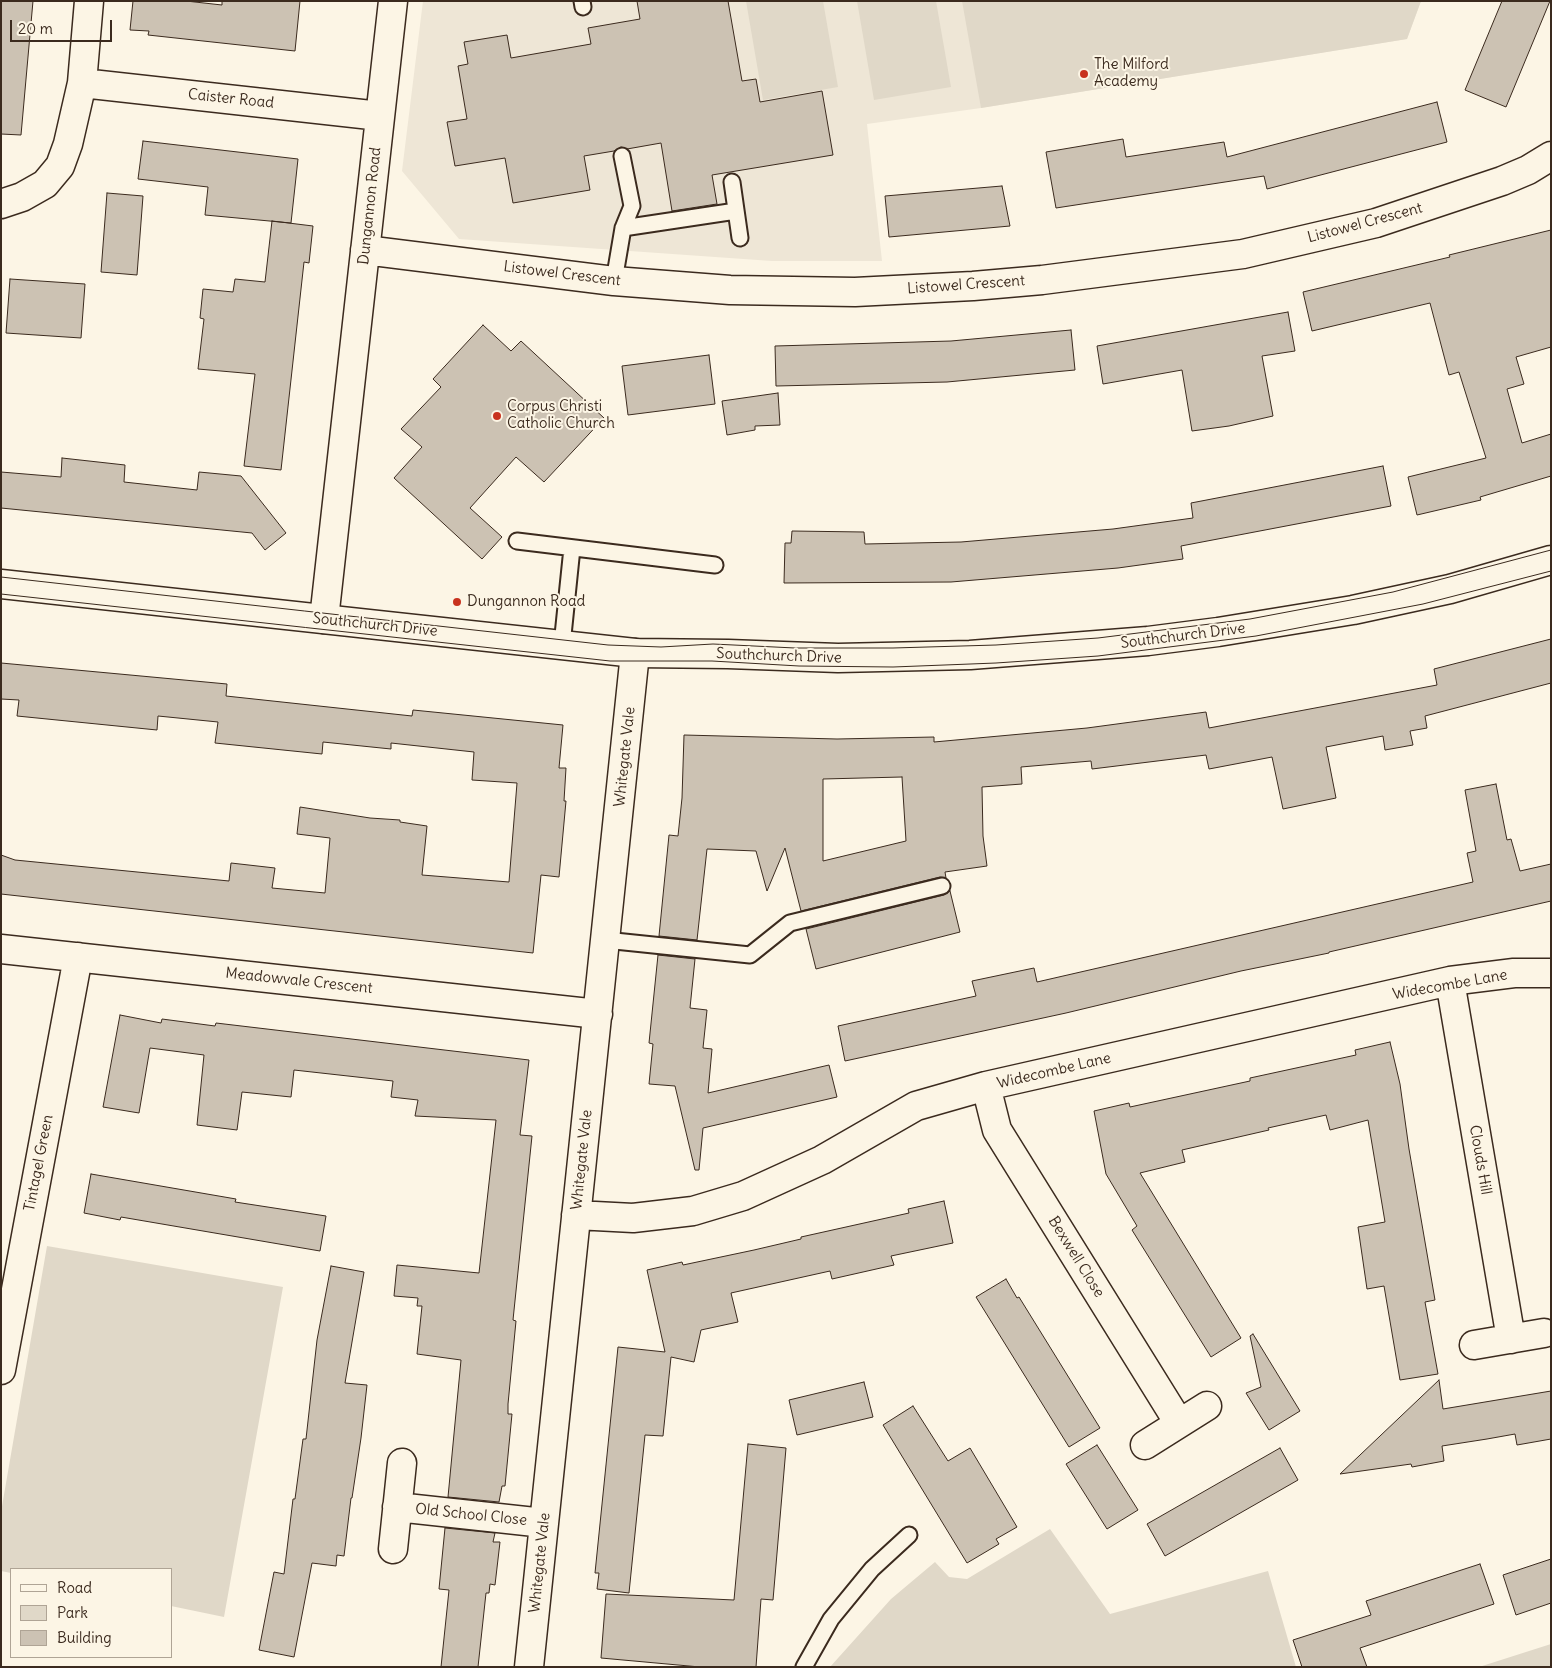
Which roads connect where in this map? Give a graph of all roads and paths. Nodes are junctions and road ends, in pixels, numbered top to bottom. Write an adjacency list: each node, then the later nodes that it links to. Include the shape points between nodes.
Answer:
1 (88, 1): 3 (street)
2 (393, 1): 4 (street, Dungannon Road)
3 (82, 83): 4 (street, Caister Road); 8 (street, via 60,166 44,184 22,197)
4 (380, 116): 12 (street, Dungannon Road)
5 (622, 156): 10 (lane, via 632,206)
6 (1551, 156): 13 (street, Listowel Crescent, via 1502,181 1376,223 1243,254 1042,280 855,292 730,290)
7 (732, 182): 9 (lane)
8 (1, 204)
9 (736, 212): 10 (lane); 11 (lane)
10 (623, 228): 13 (lane)
11 (740, 238)
12 (365, 250): 13 (street, Listowel Crescent); 19 (street, Dungannon Road)
13 (614, 281)
14 (517, 541): 15 (lane)
15 (572, 548): 17 (lane); 20 (lane)
16 (1551, 560): 21 (street, Southchurch Drive, via 1450,589 1353,610 1148,641 961,655 838,658)
17 (715, 565)
18 (1, 584): 19 (street, Southchurch Drive)
19 (324, 619): 20 (street, Southchurch Drive)
20 (562, 645): 21 (street, Southchurch Drive)
21 (635, 653): 23 (street, Whitegate Vale)
22 (942, 886): 23 (lane, via 790,923 750,955)
23 (605, 940): 28 (street, Whitegate Vale)
24 (1, 948): 25 (street, Meadowvale Crescent)
25 (78, 957): 28 (street, Meadowvale Crescent); 34 (street, Tintagel Green)
26 (1551, 973): 27 (street, Widecombe Lane, via 1514,973)
27 (1450, 981): 29 (street, Widecombe Lane); 32 (street, Clouds Hill)
28 (598, 1014): 30 (street, Whitegate Vale)
29 (986, 1086): 30 (street, Widecombe Lane, via 916,1106 822,1160 743,1196 693,1211 633,1218); 36 (street, Bexwell Close, via 997,1130)
30 (576, 1215): 40 (street, Whitegate Vale)
31 (1544, 1334): 32 (street)
32 (1511, 1339): 33 (street)
33 (1474, 1345)
34 (1, 1370)
35 (1207, 1406): 36 (street)
36 (1179, 1423): 37 (street)
37 (1145, 1445)
38 (402, 1463): 39 (street, Old School Close)
39 (397, 1507): 40 (street, Old School Close); 42 (street, Old School Close)
40 (544, 1523): 43 (street, Whitegate Vale)
41 (910, 1535): 44 (lane, via 872,1569 831,1619)
42 (393, 1549)
43 (529, 1667)
44 (804, 1667)

